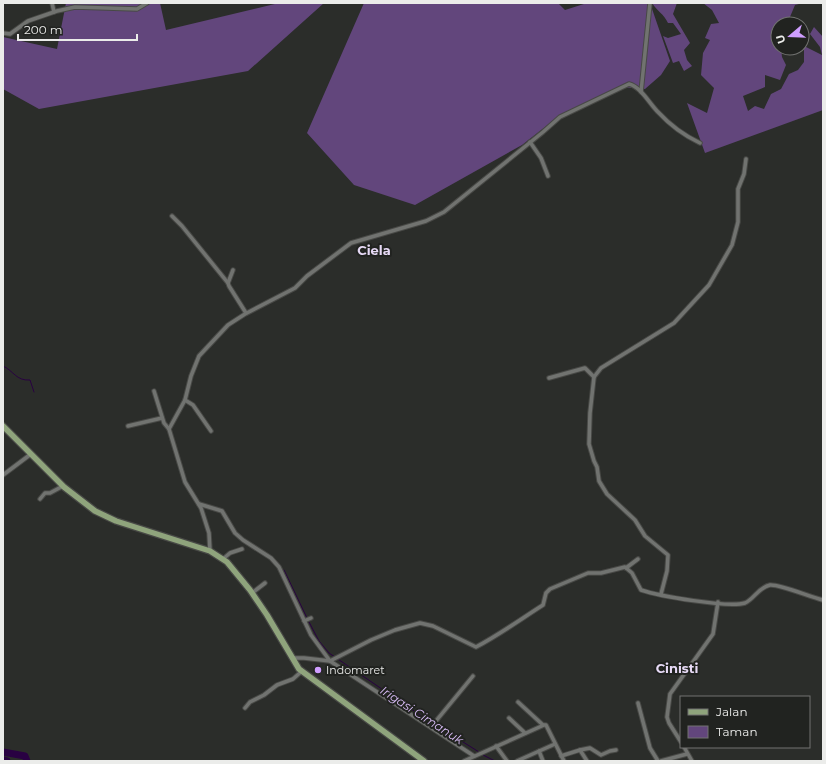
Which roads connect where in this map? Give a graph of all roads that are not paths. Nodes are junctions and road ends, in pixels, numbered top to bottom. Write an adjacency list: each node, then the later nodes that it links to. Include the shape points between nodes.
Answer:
1 (52, 3): 4 (street)
2 (147, 3): 4 (street, via 137,9 76,7)
3 (650, 3): 6 (street)
4 (54, 12): 5 (street, via 28,21 10,34)
5 (3, 33)
6 (641, 92): 7 (street, via 629,84 608,93 560,117); 8 (street, via 681,134)
7 (530, 142): 10 (street, via 541,158); 14 (street, via 444,212 426,221 351,243 295,288)
8 (700, 143)
9 (746, 159): 15 (street, via 737,195 738,222 732,245 709,285 674,323 601,368)
10 (548, 176)
11 (172, 216): 13 (street)
12 (233, 270): 13 (street)
13 (228, 283): 14 (street)
14 (246, 313): 18 (street, via 219,334 199,356)
15 (594, 377): 16 (street, via 585,368); 36 (street, via 589,444 598,466 599,482 607,494 635,520 645,536 668,555)
16 (549, 378)
17 (154, 391): 19 (street)
18 (185, 400): 22 (street); 23 (street, via 193,405)
19 (162, 418): 21 (street); 22 (street)
20 (3, 426): 24 (main road)
21 (128, 426)
22 (169, 428): 28 (street, via 185,482)
23 (211, 431)
24 (31, 454): 25 (street); 26 (main road)
25 (3, 475)
26 (63, 486): 27 (street, via 45,493); 30 (main road, via 89,508 116,521)
27 (40, 499)
28 (200, 506): 30 (street, via 209,533); 40 (street, via 222,511 235,533 276,563 307,619 311,635)
29 (242, 550): 31 (street, via 229,553)
30 (210, 551): 31 (main road)
31 (223, 559): 35 (main road)
32 (638, 559): 33 (street)
33 (626, 568): 36 (street, via 632,573 641,590); 40 (street, via 588,573 550,590 546,593 543,605 476,647 433,626 420,623 377,638)
34 (265, 583): 35 (street)
35 (252, 593): 39 (main road)
36 (661, 594): 38 (street, via 699,602)
37 (823, 600): 38 (street, via 772,585 742,603)
38 (718, 602): 50 (street, via 713,634 670,694 667,717)
39 (293, 658): 40 (street); 41 (main road)
40 (331, 661): 47 (street)
41 (302, 671): 45 (street); 60 (main road)
42 (473, 676): 47 (street)
43 (518, 702): 48 (street)
44 (638, 702): 67 (street, via 650,748)
45 (245, 708)
46 (509, 718): 49 (street)
47 (432, 725): 58 (street)
48 (543, 725): 49 (street); 51 (street, via 546,725)
49 (525, 733): 52 (street)
50 (680, 740)
51 (555, 744): 56 (street); 59 (street)
52 (496, 746): 58 (street); 62 (street)
53 (684, 748): 57 (street)
54 (580, 750): 55 (street, via 590,748 601,755); 59 (street); 66 (street)
55 (616, 750)
56 (539, 751): 63 (street); 64 (street)
57 (687, 754): 67 (street); 68 (street)
58 (474, 756): 61 (street)
59 (561, 756): 65 (street)
60 (424, 761)
61 (464, 761)
62 (507, 761)
63 (518, 761)
64 (543, 761)
65 (564, 761)
66 (587, 761)
67 (660, 761)
68 (692, 761)

